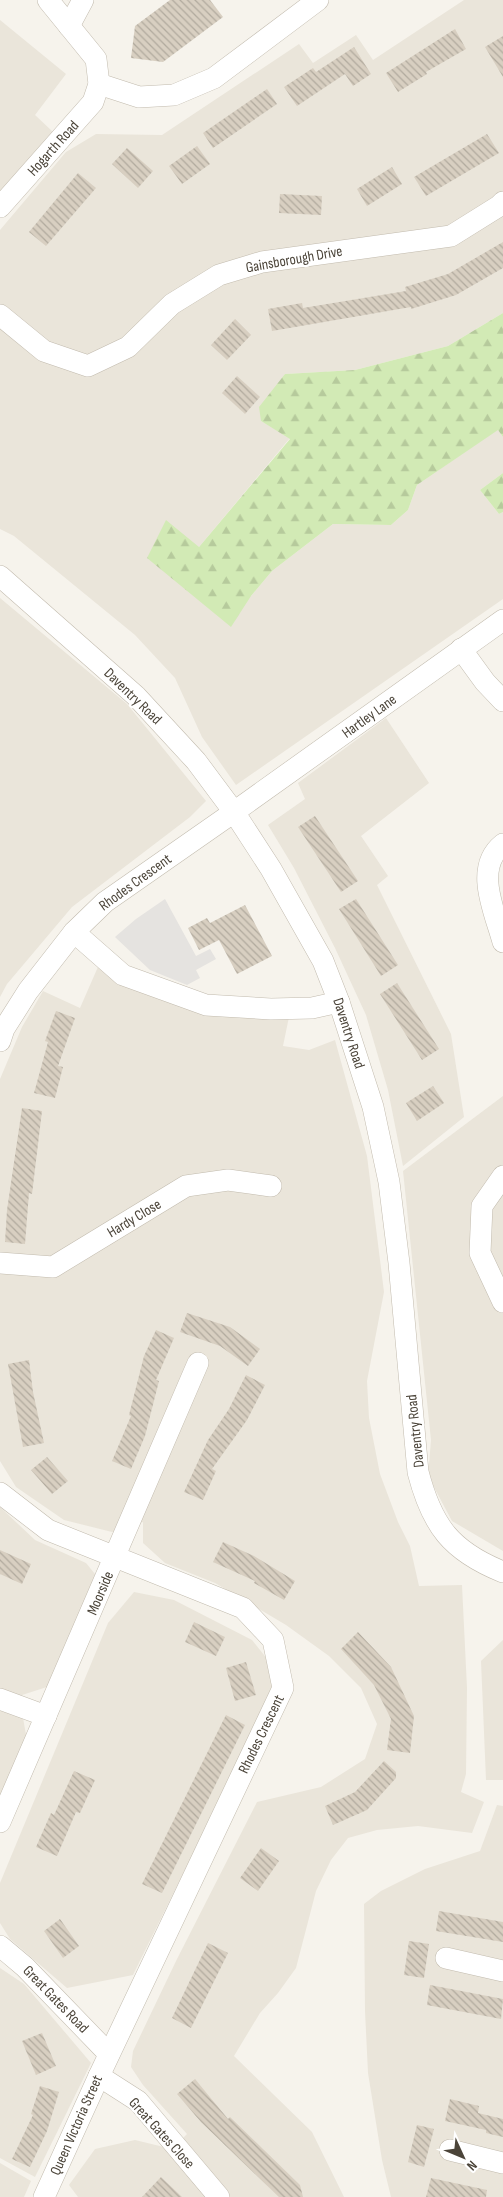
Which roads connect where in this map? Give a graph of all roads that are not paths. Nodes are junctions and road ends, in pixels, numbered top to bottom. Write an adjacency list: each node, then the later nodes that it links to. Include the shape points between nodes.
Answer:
1 (48, 0): 4 (street)
2 (83, 0): 4 (street)
3 (318, 0): 5 (street, via 214,78 174,95 139,97)
4 (69, 26): 5 (street, via 96,59)
5 (100, 84): 7 (street, Hogarth Road, via 94,102)
6 (503, 202): 8 (street, Gainsborough Drive, via 451,236 262,262 218,275 172,304 128,347 88,366 44,351)
7 (0, 207)
8 (0, 315)
9 (0, 576): 13 (street, Daventry Road, via 136,696 196,761)
10 (503, 620): 11 (street, Hartley Lane)
11 (460, 649): 12 (street); 13 (street, Hartley Lane)
12 (503, 701)
13 (234, 812): 15 (street, Rhodes Crescent, via 105,902); 17 (street, Daventry Road, via 271,868 323,961)
14 (503, 844): 16 (street, via 487,870)
15 (74, 932): 17 (street, via 123,976 206,1005 271,1009 312,1008); 18 (street, Rhodes Crescent, via 28,991)
16 (503, 942)
17 (339, 1002): 26 (street, Daventry Road, via 373,1107 389,1182 418,1472 423,1490 441,1528 460,1550)
18 (0, 1041)
19 (503, 1176): 22 (street, via 482,1206 480,1253)
20 (271, 1186): 21 (street, Hardy Close, via 228,1180 186,1186 54,1267)
21 (0, 1263)
22 (503, 1302)
23 (198, 1363): 25 (street, Moorside)
24 (0, 1493): 25 (street, Rhodes Crescent, via 48,1530)
25 (115, 1557): 28 (street, Moorside); 33 (street, Rhodes Crescent, via 243,1608 273,1640 283,1688)
26 (503, 1572)
27 (0, 1699): 28 (street)
28 (46, 1716): 29 (street, Moorside)
29 (0, 1822)
30 (0, 1946): 33 (street, Great Gates Road, via 25,1967)
31 (446, 1958): 32 (street)
32 (503, 1971)
33 (109, 2054): 34 (street, Queen Victoria Street)
34 (99, 2076): 37 (street, Queen Victoria Street); 38 (street, Great Gates Close, via 138,2101)
35 (450, 2150): 36 (street)
36 (503, 2163)
37 (44, 2197)
38 (219, 2197)

